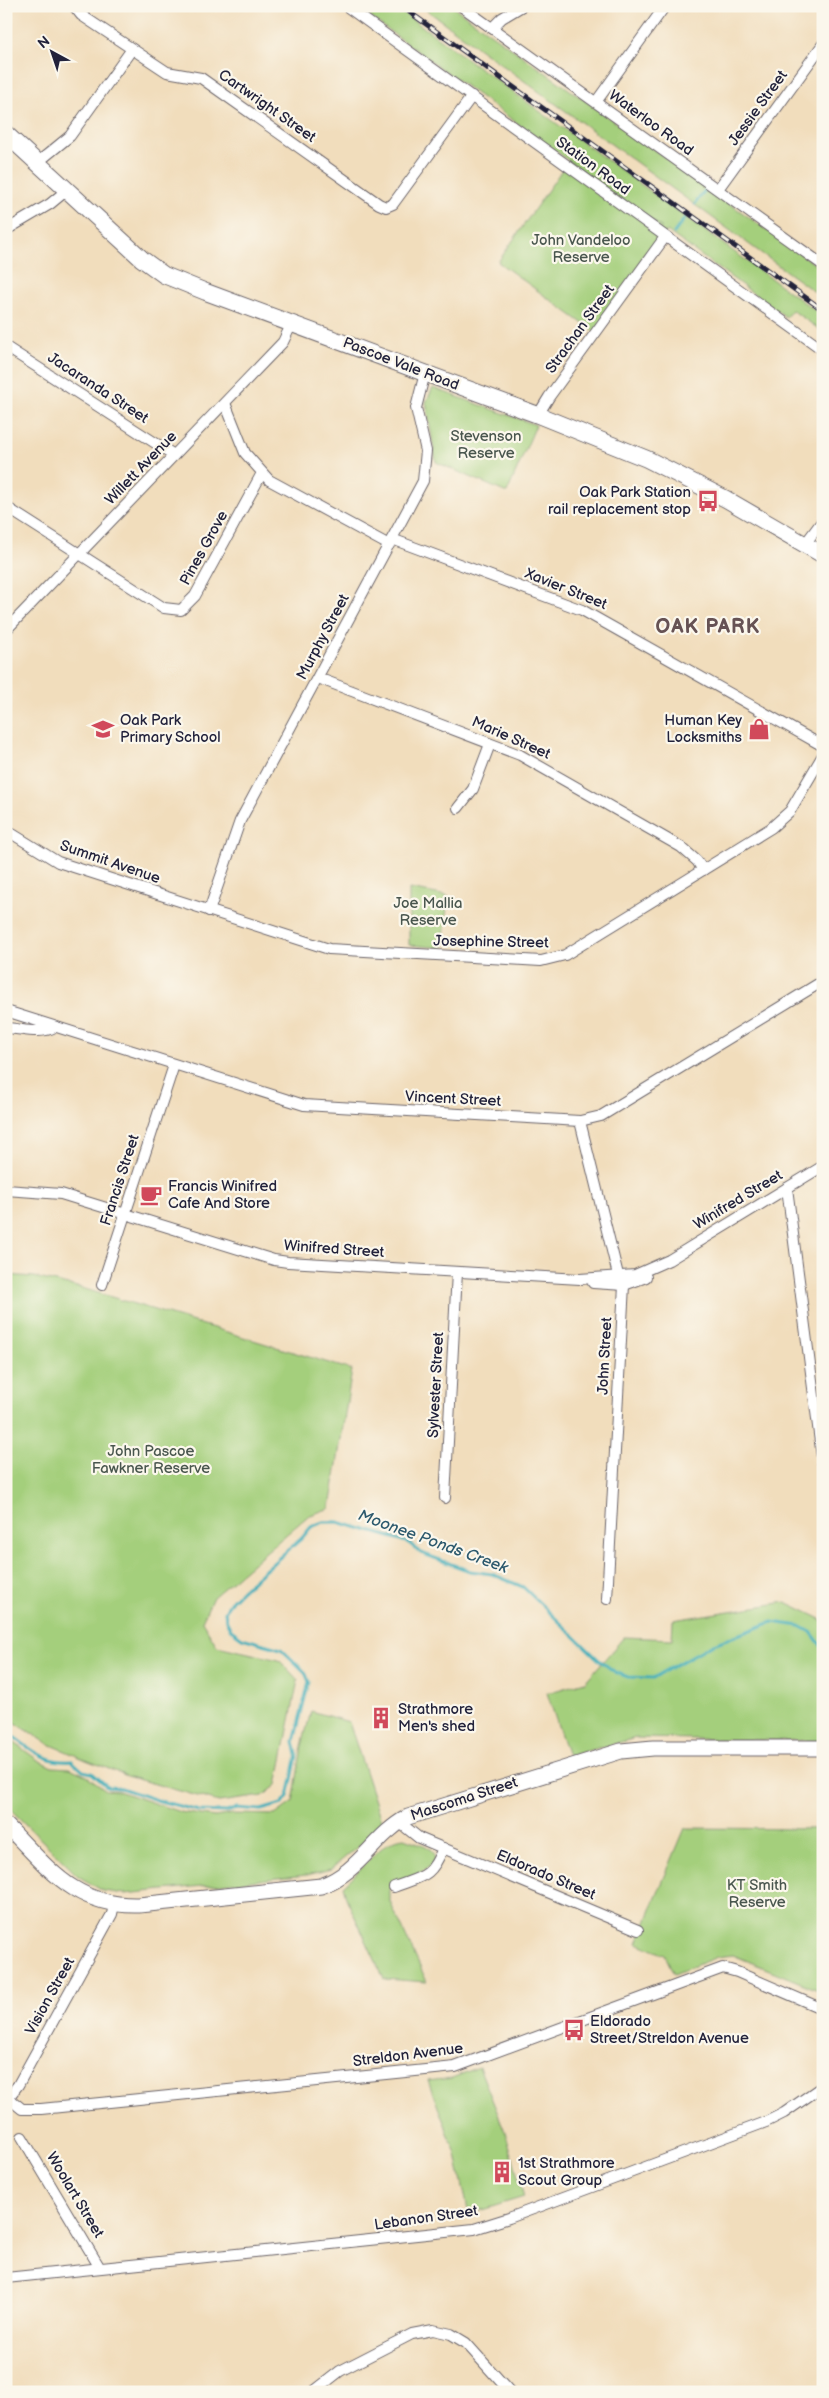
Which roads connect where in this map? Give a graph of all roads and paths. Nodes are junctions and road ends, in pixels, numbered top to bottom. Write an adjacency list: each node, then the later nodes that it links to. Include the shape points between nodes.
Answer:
1 (74, 6): 8 (street, via 81,15)
2 (346, 6): 9 (street, Station Road)
3 (461, 6): 6 (street, Waterloo Road)
4 (522, 6): 6 (street)
5 (665, 6): 10 (street)
6 (492, 28): 10 (street, Waterloo Road)
7 (823, 44): 13 (street, Jessie Street)
8 (132, 49): 9 (street, Cartwright Street, via 167,72 201,78 386,207 393,204); 12 (street, via 70,136)
9 (472, 96): 16 (street, Station Road)
10 (596, 102): 13 (street, Waterloo Road)
11 (6, 134): 12 (main road, Pascoe Vale Road)
12 (37, 163): 14 (main road, Pascoe Vale Road)
13 (718, 189): 17 (street, Waterloo Road)
14 (67, 190): 15 (street); 18 (main road, Pascoe Vale Road, via 128,248 164,275)
15 (6, 230)
16 (665, 236): 20 (street, Station Road); 23 (street, Strachan Street)
17 (823, 265)
18 (292, 324): 21 (main road, Pascoe Vale Road); 22 (street, Willett Avenue, via 282,342)
19 (6, 347): 24 (street, Jacaranda Street)
20 (823, 350)
21 (425, 373): 23 (main road, Pascoe Vale Road); 28 (street, Murphy Street, via 416,403 426,451 423,481)
22 (225, 403): 24 (street, Willett Avenue); 25 (street, Xavier Street, via 238,442)
23 (538, 415): 29 (main road, Pascoe Vale Road, via 682,476)
24 (174, 455): 30 (street, Willett Avenue)
25 (262, 473): 28 (street, Xavier Street, via 275,483); 30 (street, Pines Grove, via 195,596 181,610 164,608)
26 (6, 507): 30 (street)
27 (823, 520): 29 (street)
28 (391, 542): 33 (street, Murphy Street); 35 (street, Xavier Street, via 582,610)
29 (805, 544): 31 (main road, Pascoe Vale Road)
30 (80, 554): 32 (street, Willett Avenue)
31 (823, 555)
32 (6, 630)
33 (318, 678): 34 (street, Marie Street); 40 (street, Murphy Street, via 240,821)
34 (490, 744): 37 (street, via 473,789); 39 (street, Marie Street, via 520,755 681,847)
35 (823, 746)
36 (823, 755): 39 (street, Josephine Street, via 783,819)
37 (458, 808)
38 (6, 830): 40 (street, Summit Avenue, via 58,862)
39 (703, 870): 40 (street, Josephine Street, via 565,955 541,962 329,949)
40 (210, 911)
41 (823, 981): 47 (street, Vincent Street, via 601,1116)
42 (6, 1011): 43 (street)
43 (28, 1019): 44 (street, Vincent Street); 45 (street, Vincent Street, via 23,1025)
44 (55, 1027): 45 (street, Vincent Street, via 35,1032); 46 (street, Vincent Street)
45 (8, 1028)
46 (171, 1064): 47 (street, Vincent Street, via 304,1105); 51 (street, Francis Street)
47 (580, 1121): 54 (street)
48 (823, 1166): 49 (street, Winifred Street)
49 (787, 1188): 52 (street, Winifred Street); 58 (street)
50 (6, 1190): 51 (street, Winifred Street, via 61,1194)
51 (125, 1213): 53 (street, Winifred Street, via 274,1260); 56 (street, Francis Street)
52 (669, 1260): 54 (street, Winifred Street, via 635,1275); 57 (street, Winifred Street, via 644,1278)
53 (457, 1272): 55 (street, Winifred Street); 59 (street, Sylvester Street)
54 (618, 1275): 55 (street, Winifred Street); 57 (street)
55 (580, 1279): 57 (street, Winifred Street)
56 (102, 1285)
57 (624, 1285): 60 (street, John Street)
58 (823, 1466)
59 (445, 1498)
60 (607, 1600)
61 (823, 1748): 62 (main road, Mascoma Street, via 653,1748 621,1751 433,1808)
62 (399, 1822): 64 (street, Eldorado Street, via 412,1835); 66 (main road, Mascoma Street, via 340,1879 321,1886)
63 (6, 1825): 66 (main road, Mascoma Street, via 70,1888)
64 (443, 1848): 65 (street, via 430,1872); 67 (street, Eldorado Street)
65 (394, 1886)
66 (114, 1905): 70 (street, Vision Street, via 18,2085)
67 (638, 1930)
68 (823, 2009): 70 (street, Streldon Avenue, via 723,1968 455,2067 41,2110 22,2109)
69 (823, 2086): 72 (street, Lebanon Street, via 766,2122 474,2229)
70 (7, 2097)
71 (22, 2137): 72 (street, Woolart Street)
72 (100, 2268): 73 (street, Lebanon Street)
73 (6, 2278)
74 (313, 2392): 75 (street, via 348,2367 412,2334 433,2330 451,2334 466,2343)
75 (510, 2392)

